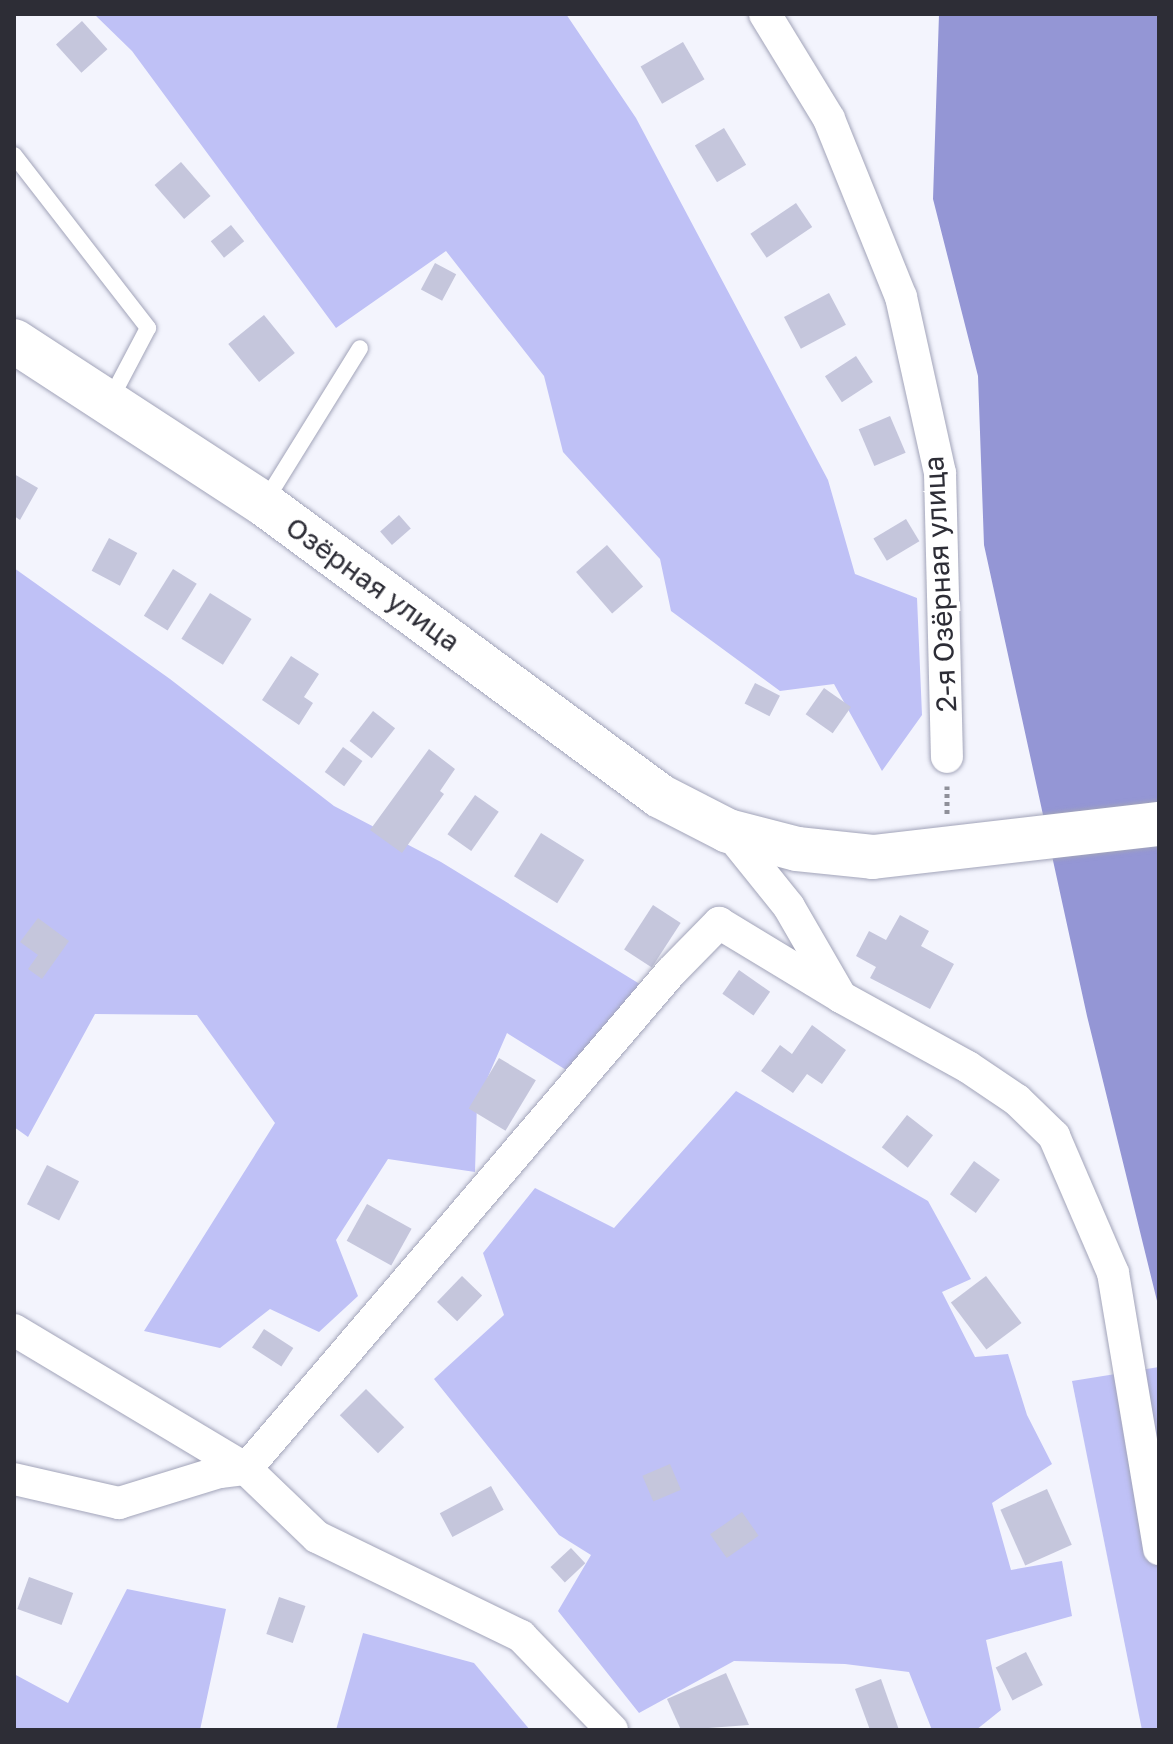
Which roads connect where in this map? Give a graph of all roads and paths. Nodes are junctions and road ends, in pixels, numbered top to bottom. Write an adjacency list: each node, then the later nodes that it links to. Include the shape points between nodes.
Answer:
1 (765, 14): 7 (street, 2-я Озёрная улица, via 829,119 901,297 940,473)
2 (14, 155): 5 (lane, via 148,328)
3 (14, 341): 5 (street, Озёрная улица)
4 (360, 348): 6 (lane)
5 (109, 401): 6 (street, Озёрная улица)
6 (264, 504): 9 (street, Озёрная улица, via 660,796)
7 (947, 757): 10 (path)
8 (1159, 824): 10 (street, Озёрная улица)
9 (728, 831): 10 (street, Озёрная улица, via 797,849 873,857); 11 (street, Озёрная улица, via 789,907)
10 (948, 849)
11 (841, 997): 13 (street, via 719,923 671,972); 15 (street, via 968,1067 1017,1100 1054,1136 1113,1273)
12 (14, 1330): 13 (street)
13 (246, 1469): 14 (street, via 119,1503); 16 (street, via 317,1537 521,1636)
14 (14, 1479)
15 (1159, 1549)
16 (612, 1730)

